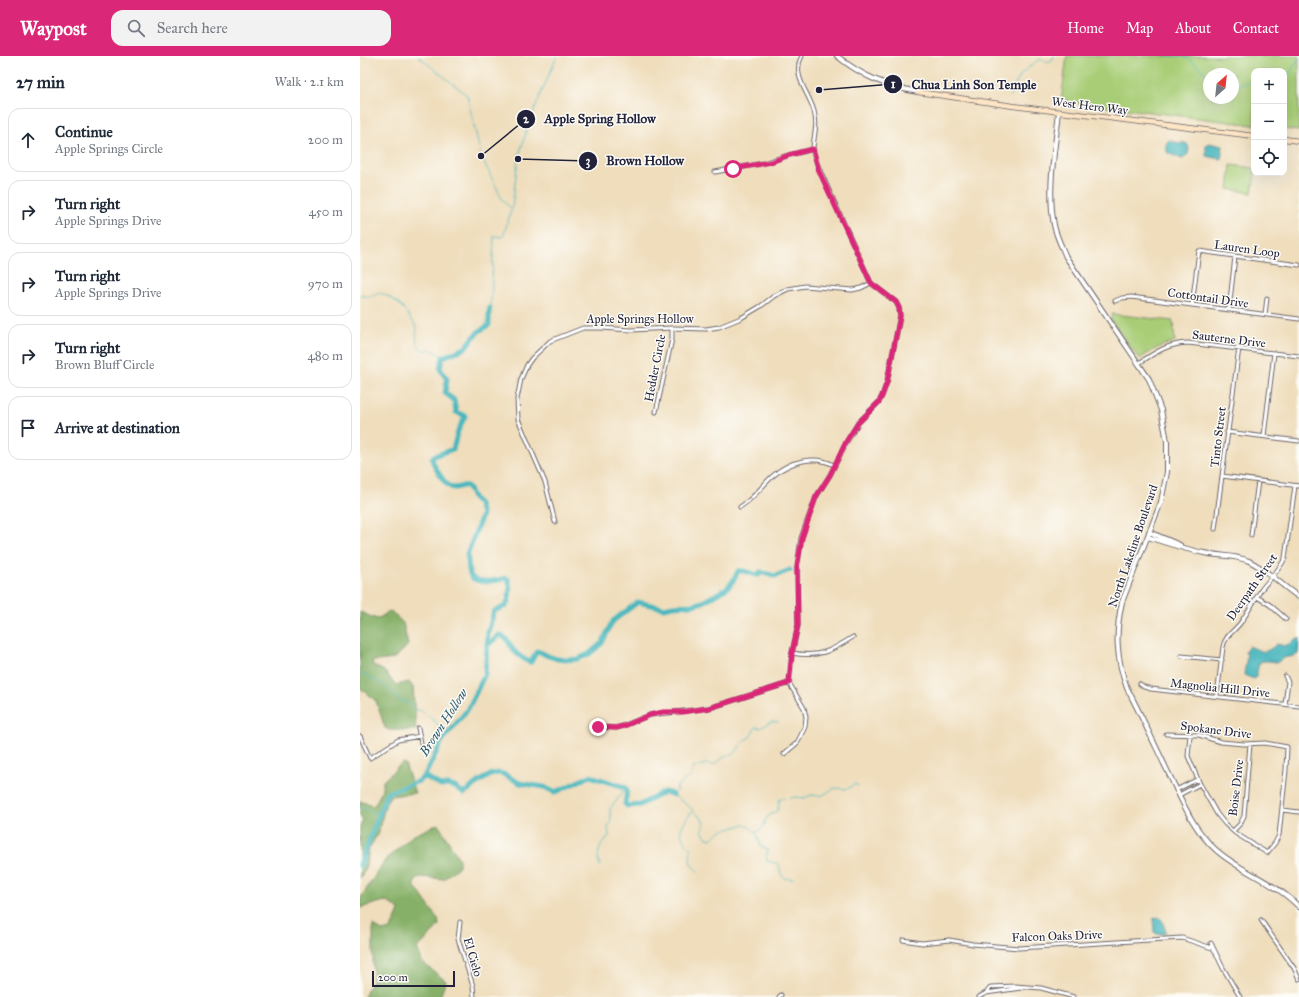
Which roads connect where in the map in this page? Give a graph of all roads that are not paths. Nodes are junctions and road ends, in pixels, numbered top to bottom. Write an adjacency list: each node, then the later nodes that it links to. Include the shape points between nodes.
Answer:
1 (802, 56): 8 (street, via 799,66 800,80 812,104 817,122)
2 (837, 56): 3 (street, West Hero Way, via 872,79)
3 (918, 92): 4 (main road, West Hero Way)
4 (1059, 112): 5 (main road, West Hero Way); 23 (street, North Lakeline Boulevard, via 1051,193 1054,227 1066,257)
5 (1251, 136)
6 (1287, 139): 7 (main road)
7 (1299, 141)
8 (813, 149): 9 (street, via 764,163); 12 (street, via 819,171)
9 (715, 172)
10 (1235, 257): 11 (street, Lauren Loop); 15 (street, Lauren Loop, via 1199,251); 16 (street)
11 (1299, 265)
12 (871, 283): 19 (street, Apple Springs Hollow, via 852,290 805,286 792,288 723,326 706,329); 28 (street, via 896,302 899,308 900,316 887,382 879,402 858,424)
13 (1267, 298): 17 (street)
14 (1115, 301): 15 (street, Cottontail Drive, via 1131,296)
15 (1192, 305): 16 (street, Cottontail Drive)
16 (1230, 309): 17 (street, Cottontail Drive)
17 (1265, 314): 18 (street, Cottontail Drive)
18 (1299, 319)
19 (672, 328): 24 (street, Hedder Circle, via 672,339); 33 (street, Apple Springs Hollow, via 580,329 550,341 527,365 517,399 518,419 545,482)
20 (1238, 348): 21 (street, Sauterne Drive); 23 (street, Sauterne Drive, via 1178,343 1161,348); 25 (street, Tinto Street)
21 (1274, 353): 22 (street, Sauterne Drive); 26 (street)
22 (1299, 356)
23 (1139, 363): 35 (street, North Lakeline Boulevard, via 1149,379 1161,410 1167,441 1167,472 1163,493)
24 (656, 412)
25 (1227, 432): 26 (street); 29 (street, Tinto Street)
26 (1264, 436): 27 (street)
27 (1299, 441)
28 (834, 465): 32 (street, via 815,460 790,466 773,476 754,497); 42 (street, via 816,497 799,547 798,625)
29 (1222, 476): 30 (street); 34 (street, Tinto Street)
30 (1258, 481): 31 (street); 36 (street)
31 (1297, 486): 37 (street, Deerpath Street, via 1285,558)
32 (740, 507)
33 (556, 522)
34 (1215, 529)
35 (1148, 535): 37 (street, via 1184,548 1240,558); 62 (street, North Lakeline Boulevard, via 1122,602 1117,636 1118,657 1127,688)
36 (1251, 535)
37 (1273, 576): 38 (street, Deerpath Street); 39 (street)
38 (1257, 597): 40 (street); 44 (street, Deerpath Street, via 1240,623 1227,636)
39 (1299, 597)
40 (1286, 619)
41 (854, 636): 42 (street, via 833,650 821,654)
42 (792, 653): 46 (street)
43 (1181, 656): 44 (street)
44 (1222, 660): 48 (street, Deerpath Street)
45 (1285, 676): 49 (street, via 1288,682)
46 (789, 683): 51 (street, via 709,708 663,712 616,728); 59 (street, via 804,708 806,717 802,735)
47 (1140, 684): 48 (street, Magnolia Hill Drive, via 1151,689)
48 (1217, 696): 49 (street, Magnolia Hill Drive)
49 (1285, 704): 50 (street, Magnolia Hill Drive)
50 (1299, 706)
51 (598, 727)
52 (418, 728): 56 (street)
53 (1166, 734): 54 (street, Spokane Drive)
54 (1190, 735): 58 (street, Spokane Drive, via 1205,736 1221,742); 60 (street, via 1188,756)
55 (360, 736): 56 (street, via 370,758 398,740)
56 (420, 736): 57 (street)
57 (421, 743)
58 (1250, 744): 64 (street, Spokane Drive, via 1265,743 1287,747); 66 (street, Boise Drive, via 1244,816)
59 (784, 754)
60 (1198, 779): 61 (street); 62 (street)
61 (1200, 784): 63 (street); 66 (street, via 1217,814)
62 (1176, 790): 63 (street, North Lakeline Boulevard)
63 (1179, 795): 67 (street, North Lakeline Boulevard, via 1200,833 1216,850)
64 (1282, 810): 65 (street); 66 (street, via 1279,835 1267,853)
65 (1299, 812)
66 (1233, 831)
67 (1294, 902): 68 (street, North Lakeline Boulevard); 69 (street, North Lakeline Boulevard)
68 (1299, 907)
69 (1299, 912)
70 (1261, 920): 76 (street)
71 (460, 922): 78 (street, El Cielo, via 458,940)
72 (903, 940): 74 (street, Falcon Oaks Drive, via 922,943 949,940 1019,948 1182,938)
73 (1211, 943): 74 (street)
74 (1212, 948): 81 (street)
75 (1299, 967): 76 (street)
76 (1295, 970): 77 (street)
77 (1299, 979)
78 (474, 997)
79 (979, 997): 80 (street, via 986,993 1026,987 1046,989)
80 (1074, 997)
81 (1240, 997)

